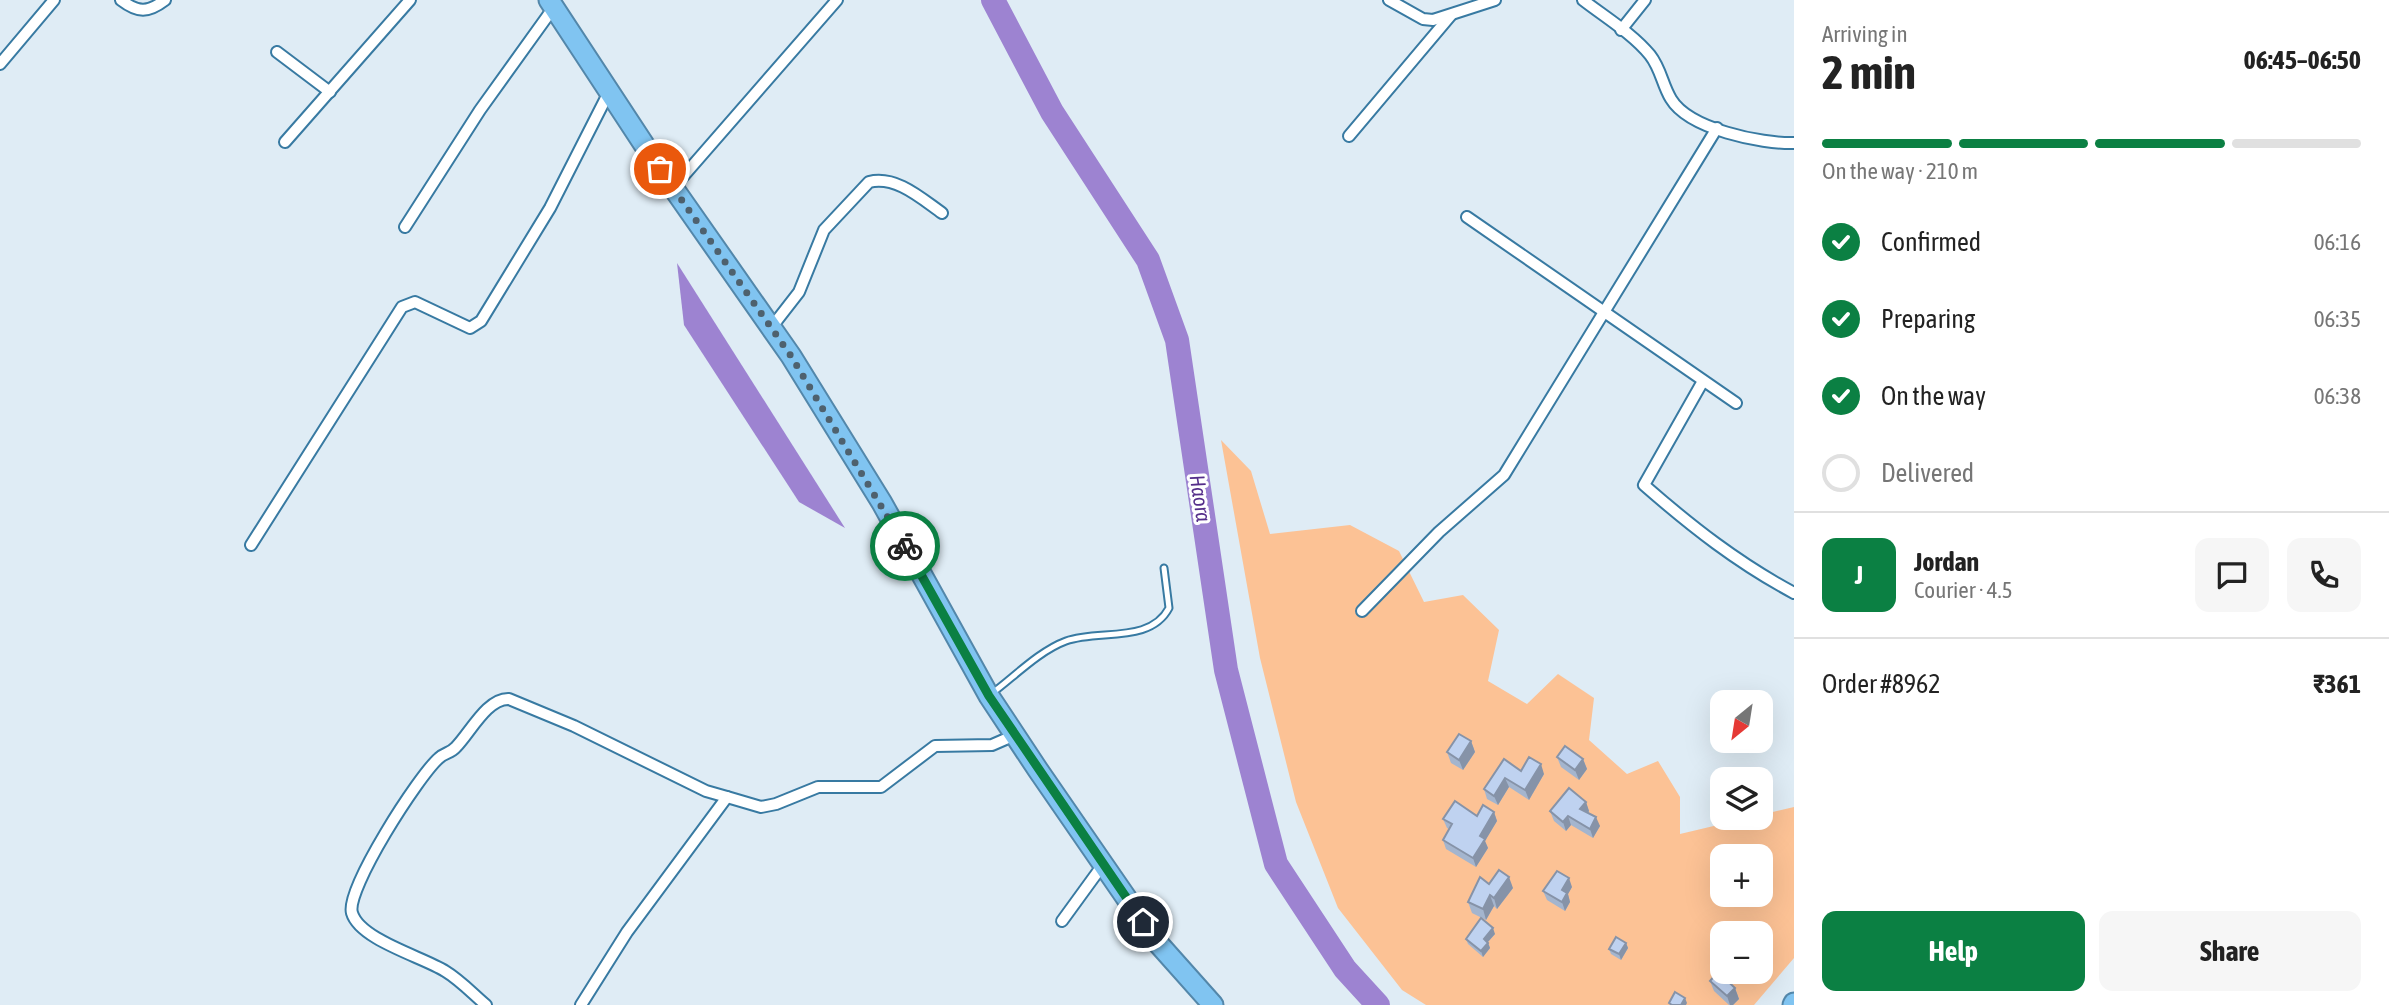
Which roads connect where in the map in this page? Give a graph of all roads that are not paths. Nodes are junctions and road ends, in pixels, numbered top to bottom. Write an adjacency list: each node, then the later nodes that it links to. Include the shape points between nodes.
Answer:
1 (54, 0): 14 (street)
2 (121, 0): 3 (street, via 138,11 150,10)
3 (165, 0)
4 (410, 0): 15 (street)
5 (837, 0): 21 (street)
6 (1389, 0): 11 (street, via 1423,19)
7 (1495, 0): 11 (street)
8 (1583, 0): 12 (street)
9 (1645, 0): 12 (street)
10 (552, 4): 16 (highway); 24 (street)
11 (1451, 15): 18 (street)
12 (1621, 30): 17 (street, via 1648,53 1682,113)
13 (277, 52): 15 (street)
14 (0, 65)
15 (330, 92): 19 (street)
16 (609, 92): 21 (highway); 29 (street, via 550,208 481,321 470,328 415,302 402,307)
17 (1717, 128): 20 (street); 25 (street)
18 (1349, 136)
19 (285, 142)
20 (1794, 143)
21 (673, 188): 26 (highway)
22 (942, 213): 26 (street, via 903,187 884,180 869,182 824,230 799,292)
23 (1468, 217): 25 (street)
24 (405, 227)
25 (1604, 314): 27 (street); 32 (street, via 1504,475 1439,532)
26 (771, 328): 33 (highway, via 882,503)
27 (1703, 381): 28 (street); 31 (street, via 1644,485 1707,540)
28 (1736, 403)
29 (251, 545)
30 (1164, 568): 33 (lane, via 1169,608 1158,623 1063,642)
31 (1794, 593)
32 (1362, 611)
33 (989, 696): 34 (highway)
34 (1015, 734): 35 (street, via 992,745 935,746 881,787 818,787 761,807); 36 (highway)
35 (727, 797): 39 (street, via 509,699 492,704 456,748 436,761 385,834 352,899 358,923 381,941 446,971); 40 (street, via 626,932)
36 (1102, 866): 37 (street); 38 (highway)
37 (1062, 921)
38 (1206, 1003)
39 (486, 1005)
40 (581, 1005)

